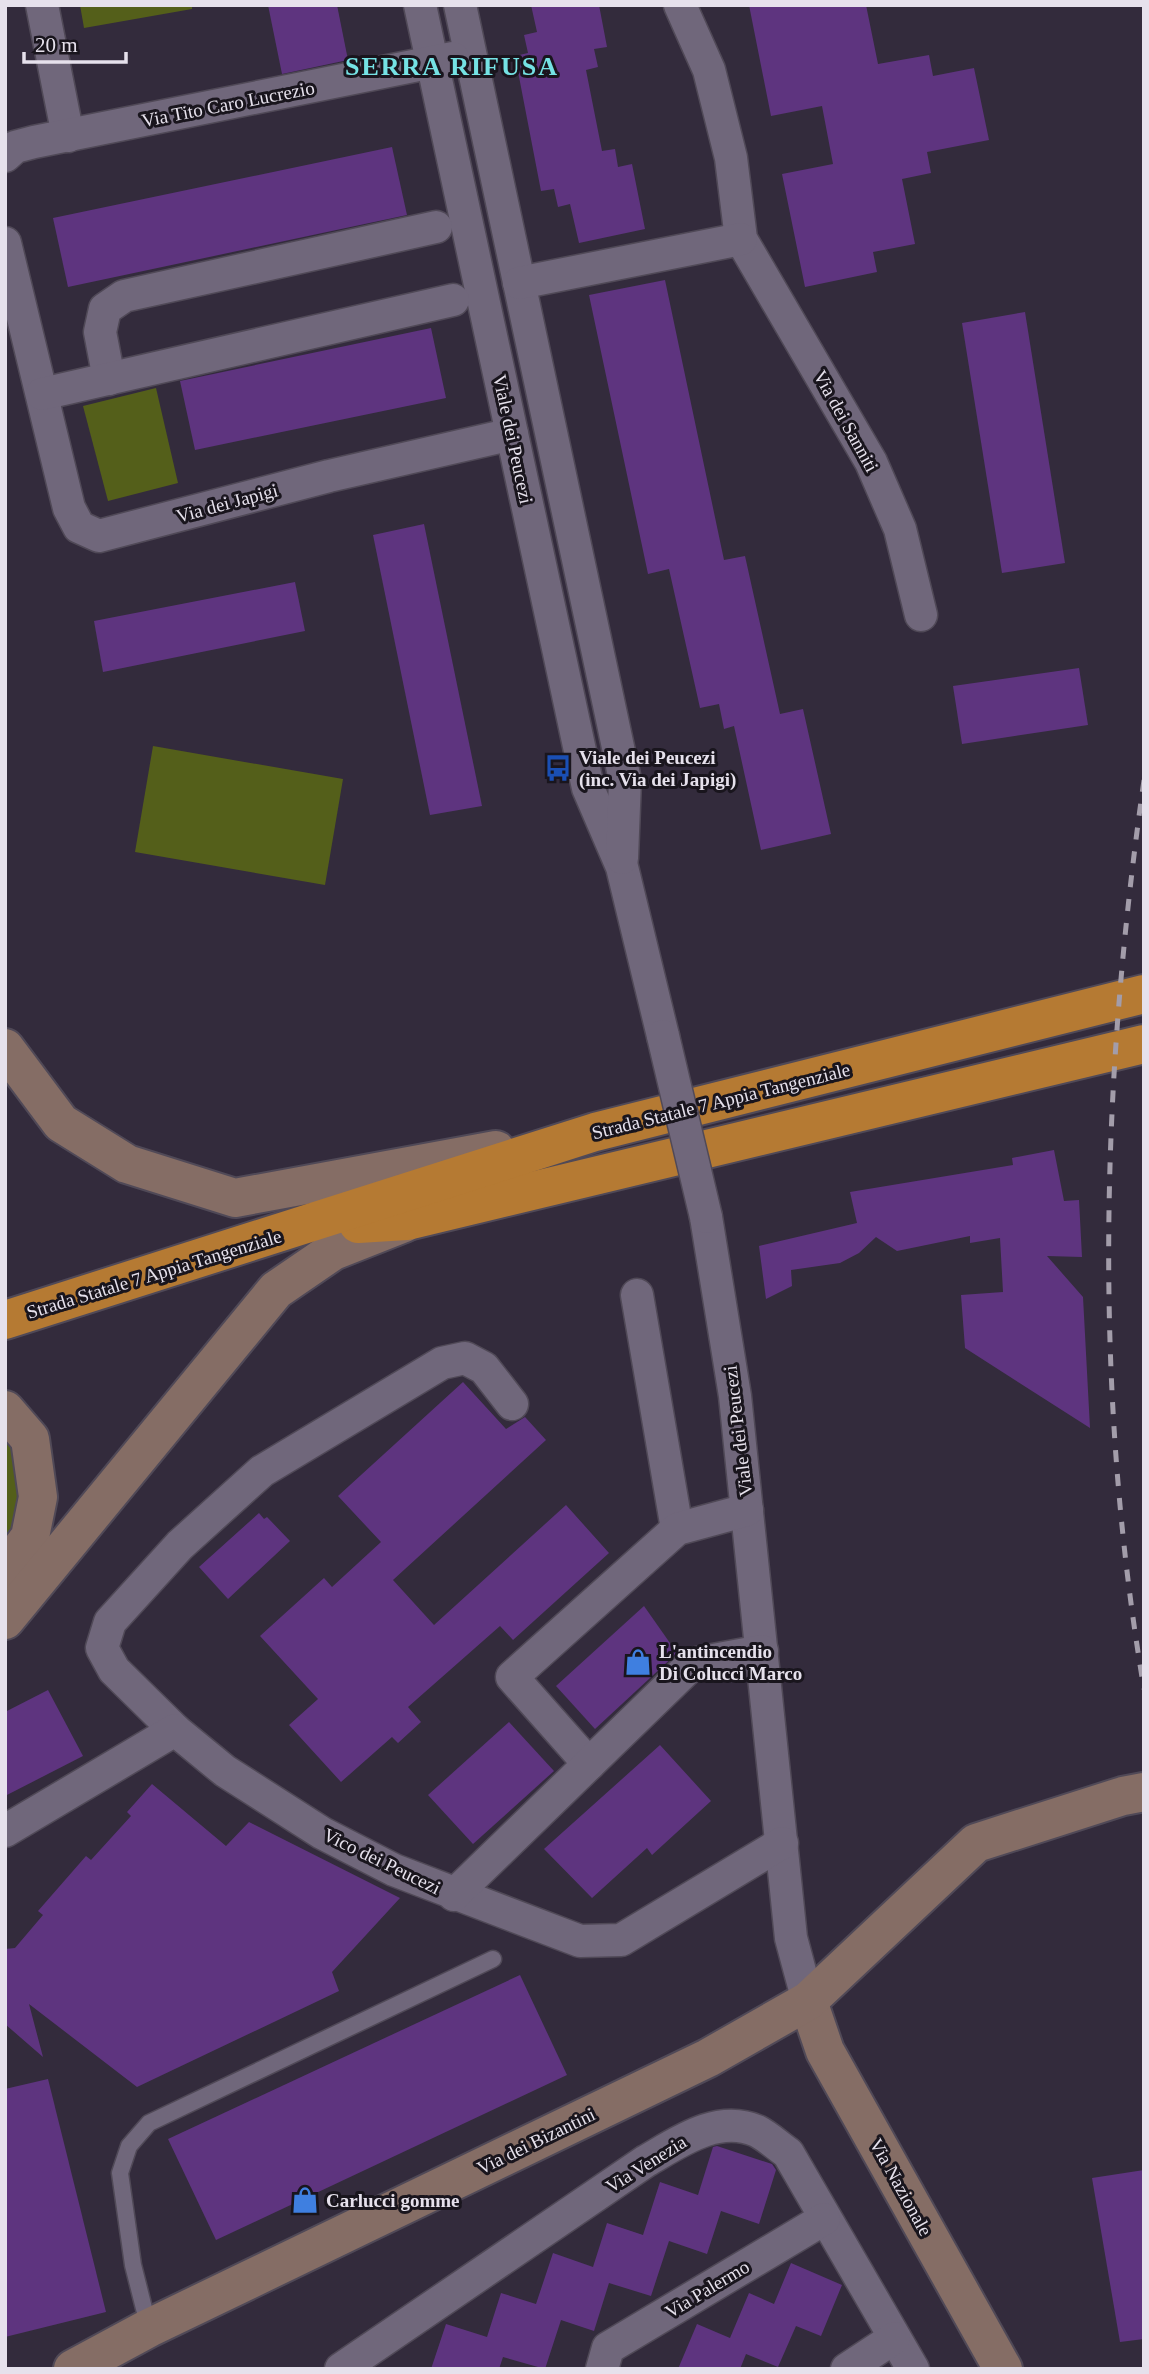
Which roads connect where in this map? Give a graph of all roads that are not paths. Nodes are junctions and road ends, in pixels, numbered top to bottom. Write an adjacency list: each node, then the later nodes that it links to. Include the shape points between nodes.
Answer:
1 (42, 5): 7 (street)
2 (420, 5): 6 (street, Viale dei Peucezi)
3 (460, 5): 5 (street, Viale dei Peucezi)
4 (680, 5): 10 (street, Via dei Sanniti, via 709,70 731,158)
5 (471, 55): 6 (street, Via Tito Caro Lucrezio); 12 (street, Viale dei Peucezi)
6 (432, 63): 7 (street, Via Tito Caro Lucrezio); 17 (street, Viale dei Peucezi)
7 (68, 136): 8 (street, Via Tito Caro Lucrezio, via 15,147)
8 (5, 156)
9 (436, 227): 14 (street, via 124,296 105,310 100,332)
10 (741, 239): 12 (street); 18 (street, Via dei Sanniti, via 871,462 900,529)
11 (7, 257): 15 (street, Via dei Japigi)
12 (519, 283): 16 (street, Viale dei Peucezi)
13 (453, 300): 14 (street)
14 (109, 379): 15 (street)
15 (42, 394): 17 (street, Via dei Japigi, via 69,508 79,527 99,536 329,476)
16 (544, 400): 17 (street, Via dei Japigi); 19 (street, Viale dei Peucezi, via 625,780)
17 (509, 421): 19 (street, Viale dei Peucezi, via 588,788)
18 (921, 615)
19 (622, 867): 30 (street, Viale dei Peucezi, bridge, via 706,1217 735,1396)
20 (1144, 994): 23 (highway, Strada Statale 7 Appia Tangenziale)
21 (1144, 1044): 24 (highway, Strada Statale 7 Appia Tangenziale)
22 (5, 1048): 23 (street, via 61,1123 127,1164 235,1198)
23 (595, 1132): 25 (highway, Strada Statale 7 Appia Tangenziale)
24 (407, 1221): 25 (highway, Strada Statale 7 Appia Tangenziale); 33 (street, via 333,1251 276,1290)
25 (303, 1227): 27 (highway, Strada Statale 7 Appia Tangenziale)
26 (637, 1295): 31 (street)
27 (5, 1320)
28 (512, 1404): 35 (street, Vico dei Peucezi, via 484,1368 465,1358 442,1363 262,1471 180,1545 110,1622 102,1648 114,1670)
29 (5, 1410): 32 (street, via 30,1438 38,1497 30,1536)
30 (747, 1510): 31 (street); 34 (street, Viale dei Peucezi)
31 (677, 1529): 36 (street, via 512,1677)
32 (5, 1570)
33 (5, 1620)
34 (761, 1651): 36 (street, via 692,1664); 39 (street, Viale dei Peucezi)
35 (175, 1730): 38 (street); 40 (street, Vico dei Peucezi, via 225,1770 322,1833)
36 (589, 1765): 40 (street)
37 (1144, 1793): 42 (street, Via dei Bizantini, via 976,1843)
38 (5, 1831)
39 (782, 1843): 40 (street, Vico dei Peucezi, via 621,1940 580,1941); 42 (street, Viale dei Peucezi, via 791,1938)
40 (454, 1895)
41 (493, 1959): 44 (lane, via 149,2123 130,2146 120,2173 133,2265)
42 (808, 2001): 44 (street, Via dei Bizantini, via 708,2058); 51 (street, Via Nazionale, via 825,2051)
43 (824, 2219): 45 (street, Via Venezia); 46 (street, Via Venezia, via 788,2153 757,2132 730,2125 695,2133 646,2161); 48 (street, Via Palermo, via 608,2348)
44 (149, 2328): 47 (street, Via dei Bizantini)
45 (894, 2338): 49 (street); 50 (street, Via Venezia)
46 (358, 2366)
47 (73, 2369)
48 (602, 2369)
49 (847, 2369)
50 (913, 2369)
51 (1003, 2369)

